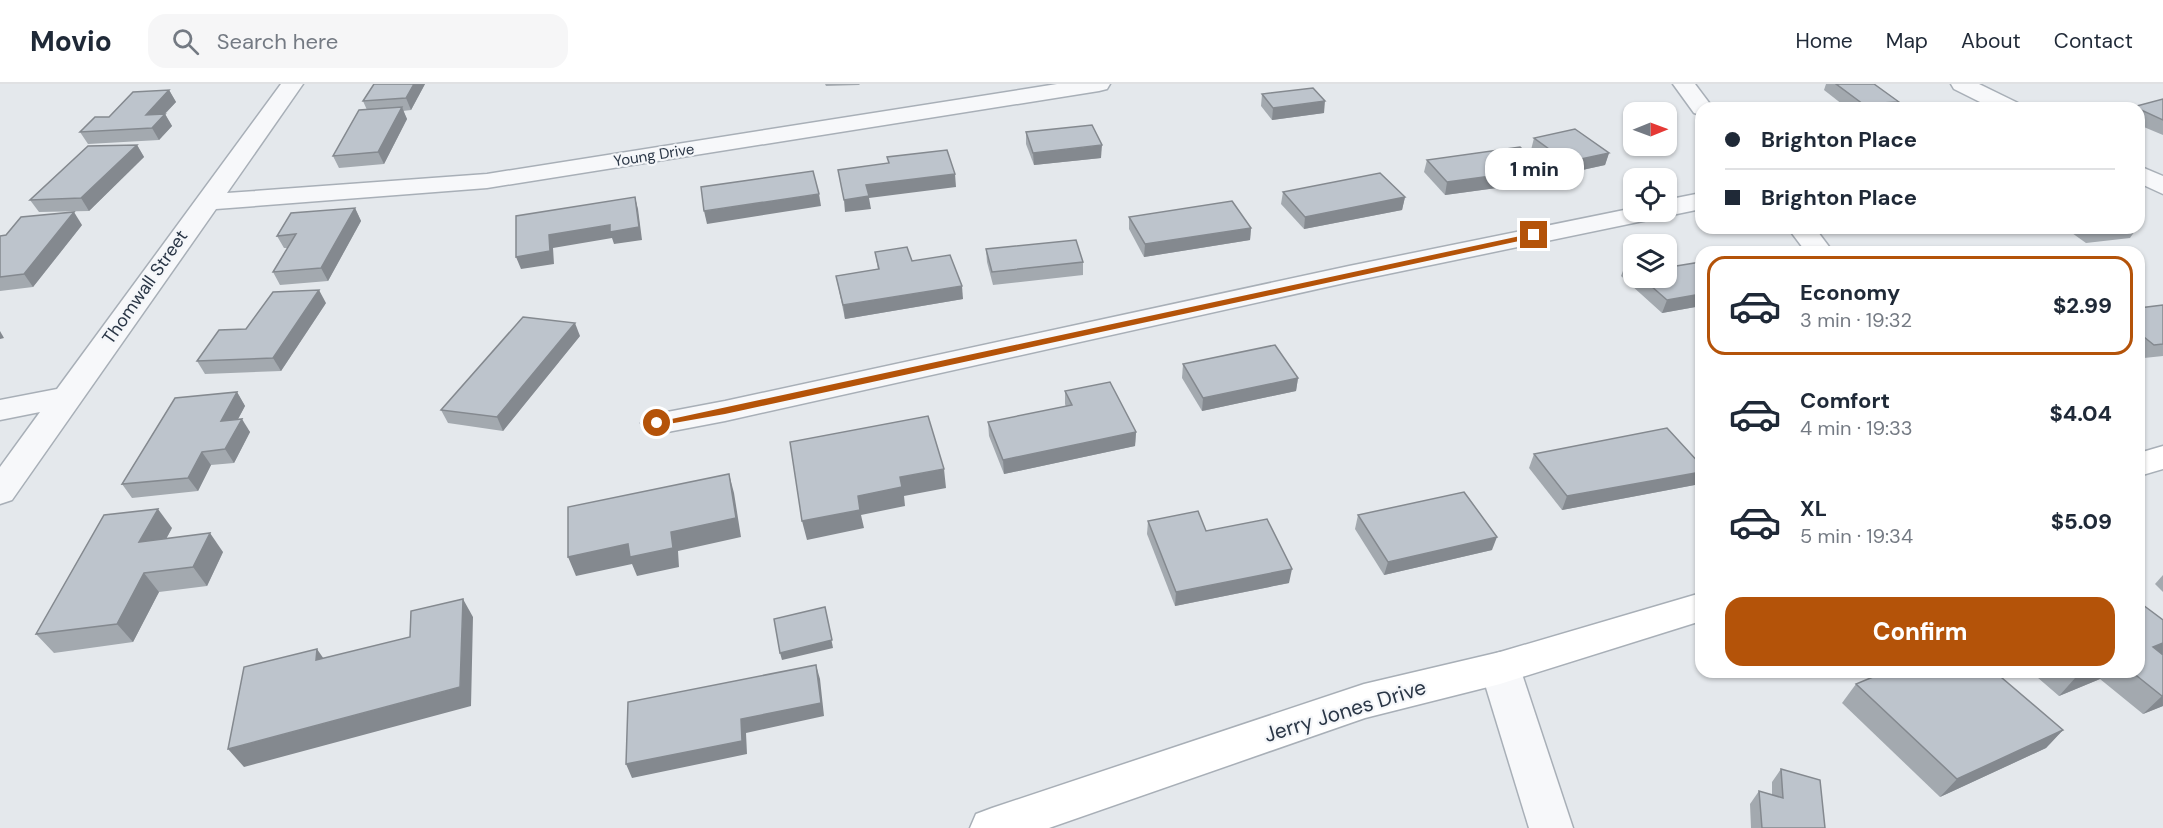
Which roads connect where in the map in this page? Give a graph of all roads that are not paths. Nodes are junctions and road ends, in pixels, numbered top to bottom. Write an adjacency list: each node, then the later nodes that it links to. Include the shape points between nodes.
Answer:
1 (292, 84): 9 (street, Thomwall Street)
2 (1099, 84): 9 (street, Young Drive, via 488,181)
3 (1684, 84): 5 (street)
4 (1962, 84): 6 (street)
5 (1698, 102)
6 (1998, 102)
7 (2145, 176): 8 (street)
8 (2163, 186)
9 (206, 202): 15 (street, Thomwall Street)
10 (1695, 202): 11 (street)
11 (1677, 206)
12 (1623, 218): 17 (street)
13 (1806, 234): 14 (street)
14 (1815, 246)
15 (67, 398): 16 (street); 20 (street, Thomwall Street)
16 (0, 410)
17 (657, 423)
18 (2163, 457): 19 (main road)
19 (2145, 463)
20 (0, 492)
21 (1695, 609): 22 (main road, Jerry Jones Drive)
22 (1500, 668): 23 (main road, Jerry Jones Drive, via 1364,701); 24 (street)
23 (992, 828)
24 (1551, 828)

